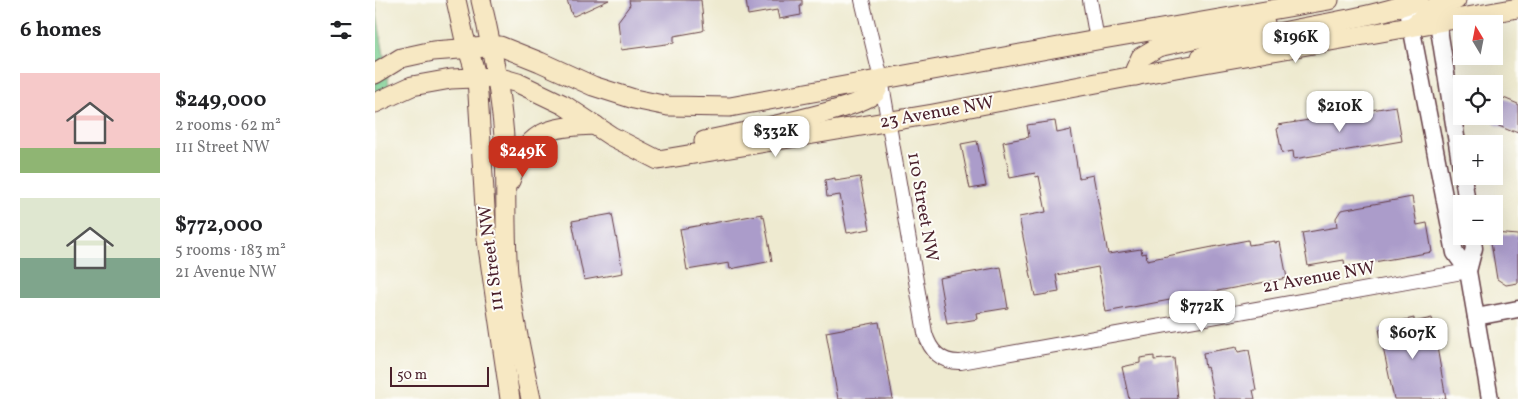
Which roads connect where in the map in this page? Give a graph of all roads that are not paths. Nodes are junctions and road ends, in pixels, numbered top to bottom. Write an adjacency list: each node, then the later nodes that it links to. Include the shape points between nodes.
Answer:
1 (456, 0): 13 (main road, 111 Street NW)
2 (481, 0): 12 (main road, 111 Street NW)
3 (862, 0): 19 (street, 110 Street NW)
4 (1089, 0): 11 (street)
5 (1329, 0): 7 (main road)
6 (1456, 0): 8 (main road)
7 (1311, 3): 11 (main road); 16 (main road, via 1291,17 1158,47 1141,57)
8 (1423, 6): 9 (main road); 10 (main road); 10 (street); 14 (main road, via 1224,46); 23 (street)
9 (1518, 8)
10 (1411, 27): 14 (main road, 23 Avenue NW); 27 (street, via 1455,253)
11 (1097, 40): 19 (main road)
12 (491, 46): 13 (main road); 17 (main road, 111 Street NW); 19 (main road, via 500,46 593,86 668,106 730,107)
13 (469, 48): 15 (main road, via 401,58); 18 (main road, 111 Street NW)
14 (1176, 68): 16 (main road, 23 Avenue NW)
15 (375, 74)
16 (1136, 76): 21 (main road, 23 Avenue NW)
17 (497, 77): 18 (main road, 23 Avenue NW); 22 (main road, 23 Avenue NW, via 565,105); 25 (main road, 111 Street NW)
18 (477, 78): 20 (main road, 23 Avenue NW, via 413,86); 31 (main road, 111 Street NW, via 487,240)
19 (881, 79): 21 (street, 110 Street NW); 24 (main road, via 875,93 864,100 810,117 677,147)
20 (375, 102)
21 (888, 122): 24 (main road, 23 Avenue NW); 30 (street, 110 Street NW, via 925,333)
22 (595, 125): 24 (main road, 23 Avenue NW, via 658,160); 25 (main road, via 563,126 542,133 523,149)
23 (1453, 135)
24 (670, 158)
25 (507, 190): 32 (main road, 111 Street NW, via 509,283)
26 (1474, 245): 27 (street)
27 (1468, 271): 29 (street); 30 (street, 21 Avenue NW, via 961,362)
28 (1518, 309): 29 (street)
29 (1476, 317): 33 (street)
30 (940, 358)
31 (510, 399)
32 (531, 399)
33 (1490, 399)

